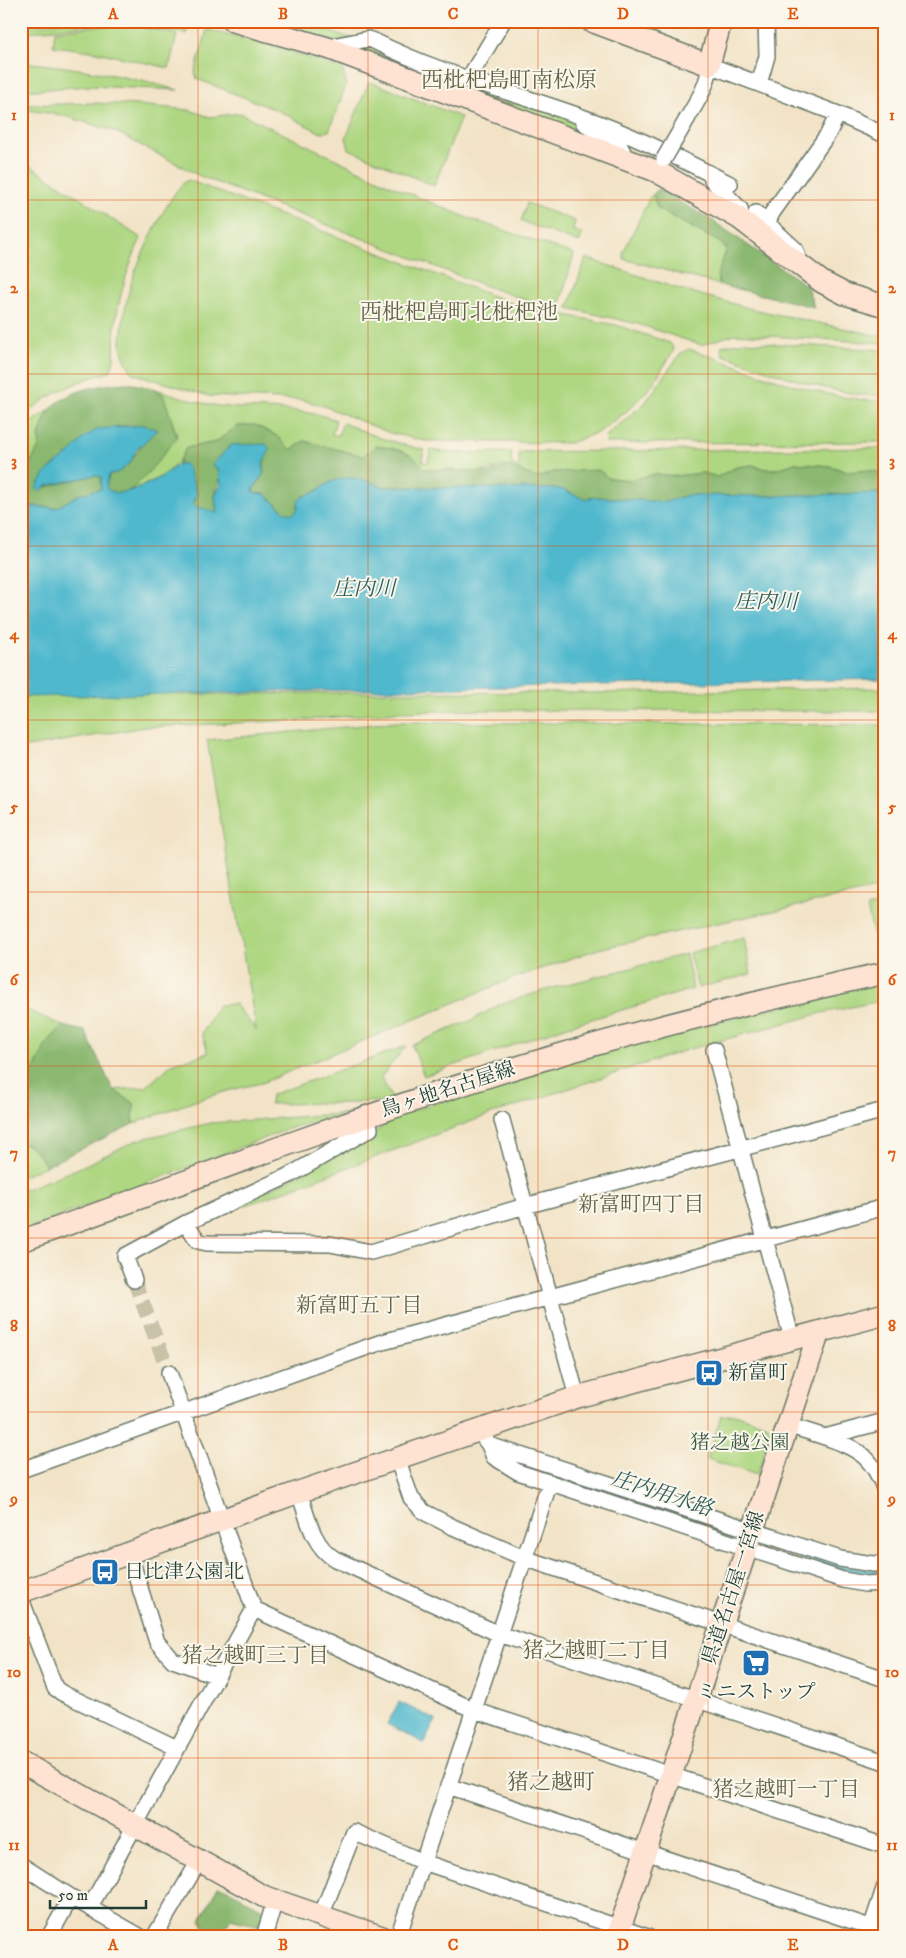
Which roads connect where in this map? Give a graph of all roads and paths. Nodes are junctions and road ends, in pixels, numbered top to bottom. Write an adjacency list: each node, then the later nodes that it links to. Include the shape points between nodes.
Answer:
1 (234, 21): 6 (street)
2 (503, 21): 8 (street)
3 (591, 21): 7 (street)
4 (720, 21): 7 (street)
5 (766, 21): 9 (street, via 768,56)
6 (334, 50): 8 (street, via 337,45 368,39); 10 (street)
7 (709, 65): 9 (street); 15 (street, bridge, via 702,90)
8 (473, 80): 10 (street, via 504,106); 12 (street)
9 (759, 84): 11 (street)
10 (502, 114): 14 (street)
11 (838, 114): 13 (street); 19 (street)
12 (581, 116): 14 (street, via 587,126 621,148 624,152); 16 (street)
13 (885, 135)
14 (622, 158): 15 (street)
15 (660, 165): 18 (street)
16 (708, 172): 17 (street); 18 (street, via 741,214)
17 (730, 184)
18 (747, 215): 19 (street); 20 (street)
19 (768, 222): 20 (street, via 795,249 800,258)
20 (797, 263): 21 (street, via 845,294)
21 (885, 306)
22 (885, 973): 25 (street, 鳥ヶ地名古屋線, via 704,1015 528,1064)
23 (714, 1050): 27 (street)
24 (885, 1110): 27 (street)
25 (368, 1116): 30 (street, via 370,1129 290,1175); 32 (street, 鳥ヶ地名古屋線)
26 (502, 1120): 28 (street)
27 (740, 1148): 28 (street); 31 (street)
28 (525, 1206): 30 (street, via 371,1252 330,1244 208,1243 198,1241); 34 (street)
29 (885, 1207): 31 (street)
30 (186, 1223): 33 (street, via 125,1256)
31 (765, 1239): 34 (street); 37 (street)
32 (21, 1241)
33 (134, 1280)
34 (550, 1298): 39 (street); 40 (street, via 379,1343)
35 (885, 1314): 36 (street)
36 (819, 1332): 37 (street); 42 (street, 県道名古屋一宮線)
37 (792, 1339): 39 (street)
38 (169, 1373): 40 (street)
39 (577, 1397): 43 (street)
40 (185, 1413): 46 (street); 50 (street)
41 (885, 1421): 44 (street)
42 (787, 1425): 44 (street); 51 (street, 県道名古屋一宮線)
43 (484, 1437): 45 (street); 47 (street, via 494,1458 518,1472); 51 (street)
44 (825, 1438): 48 (street, via 862,1454)
45 (397, 1458): 49 (street); 53 (street, via 411,1498 424,1512)
46 (21, 1470)
47 (550, 1482): 51 (street); 53 (street)
48 (885, 1491)
49 (298, 1492): 50 (street); 60 (street, via 325,1553)
50 (222, 1520): 52 (street); 58 (street)
51 (750, 1539): 54 (street, via 840,1559); 55 (street, via 843,1580); 59 (street, 県道名古屋一宮線)
52 (129, 1553): 56 (street); 61 (street, via 157,1642 173,1660)
53 (524, 1558): 59 (street); 60 (street)
54 (885, 1563)
55 (885, 1583)
56 (21, 1592)
57 (21, 1599): 65 (street, via 55,1688)
58 (254, 1609): 61 (street); 64 (street)
59 (722, 1624): 62 (street); 63 (street, 県道名古屋一宮線)
60 (499, 1634): 63 (street); 64 (street)
61 (217, 1676): 65 (street)
62 (885, 1679)
63 (696, 1700): 67 (street); 68 (street, 県道名古屋一宮線)
64 (474, 1710): 68 (street); 69 (street)
65 (177, 1748): 70 (street)
66 (21, 1762): 70 (street)
67 (885, 1762)
68 (671, 1775): 71 (street); 72 (street, 県道名古屋一宮線)
69 (448, 1786): 72 (street); 74 (street)
70 (135, 1825): 73 (street); 79 (street)
71 (885, 1846)
72 (646, 1852): 81 (street, 県道名古屋一宮線); 82 (street)
73 (199, 1861): 78 (street); 85 (street)
74 (423, 1862): 80 (street, via 354,1832); 81 (street); 88 (street)
75 (21, 1865): 77 (street)
76 (885, 1886): 82 (street)
77 (71, 1897): 79 (street); 83 (street)
78 (275, 1900): 80 (street); 86 (street)
79 (90, 1906): 84 (street)
80 (321, 1916): 87 (street)
81 (619, 1932): 89 (street)
82 (875, 1932)
83 (49, 1937)
84 (141, 1937)
85 (154, 1937)
86 (264, 1937)
87 (382, 1937)
88 (398, 1937)
89 (648, 1937)

